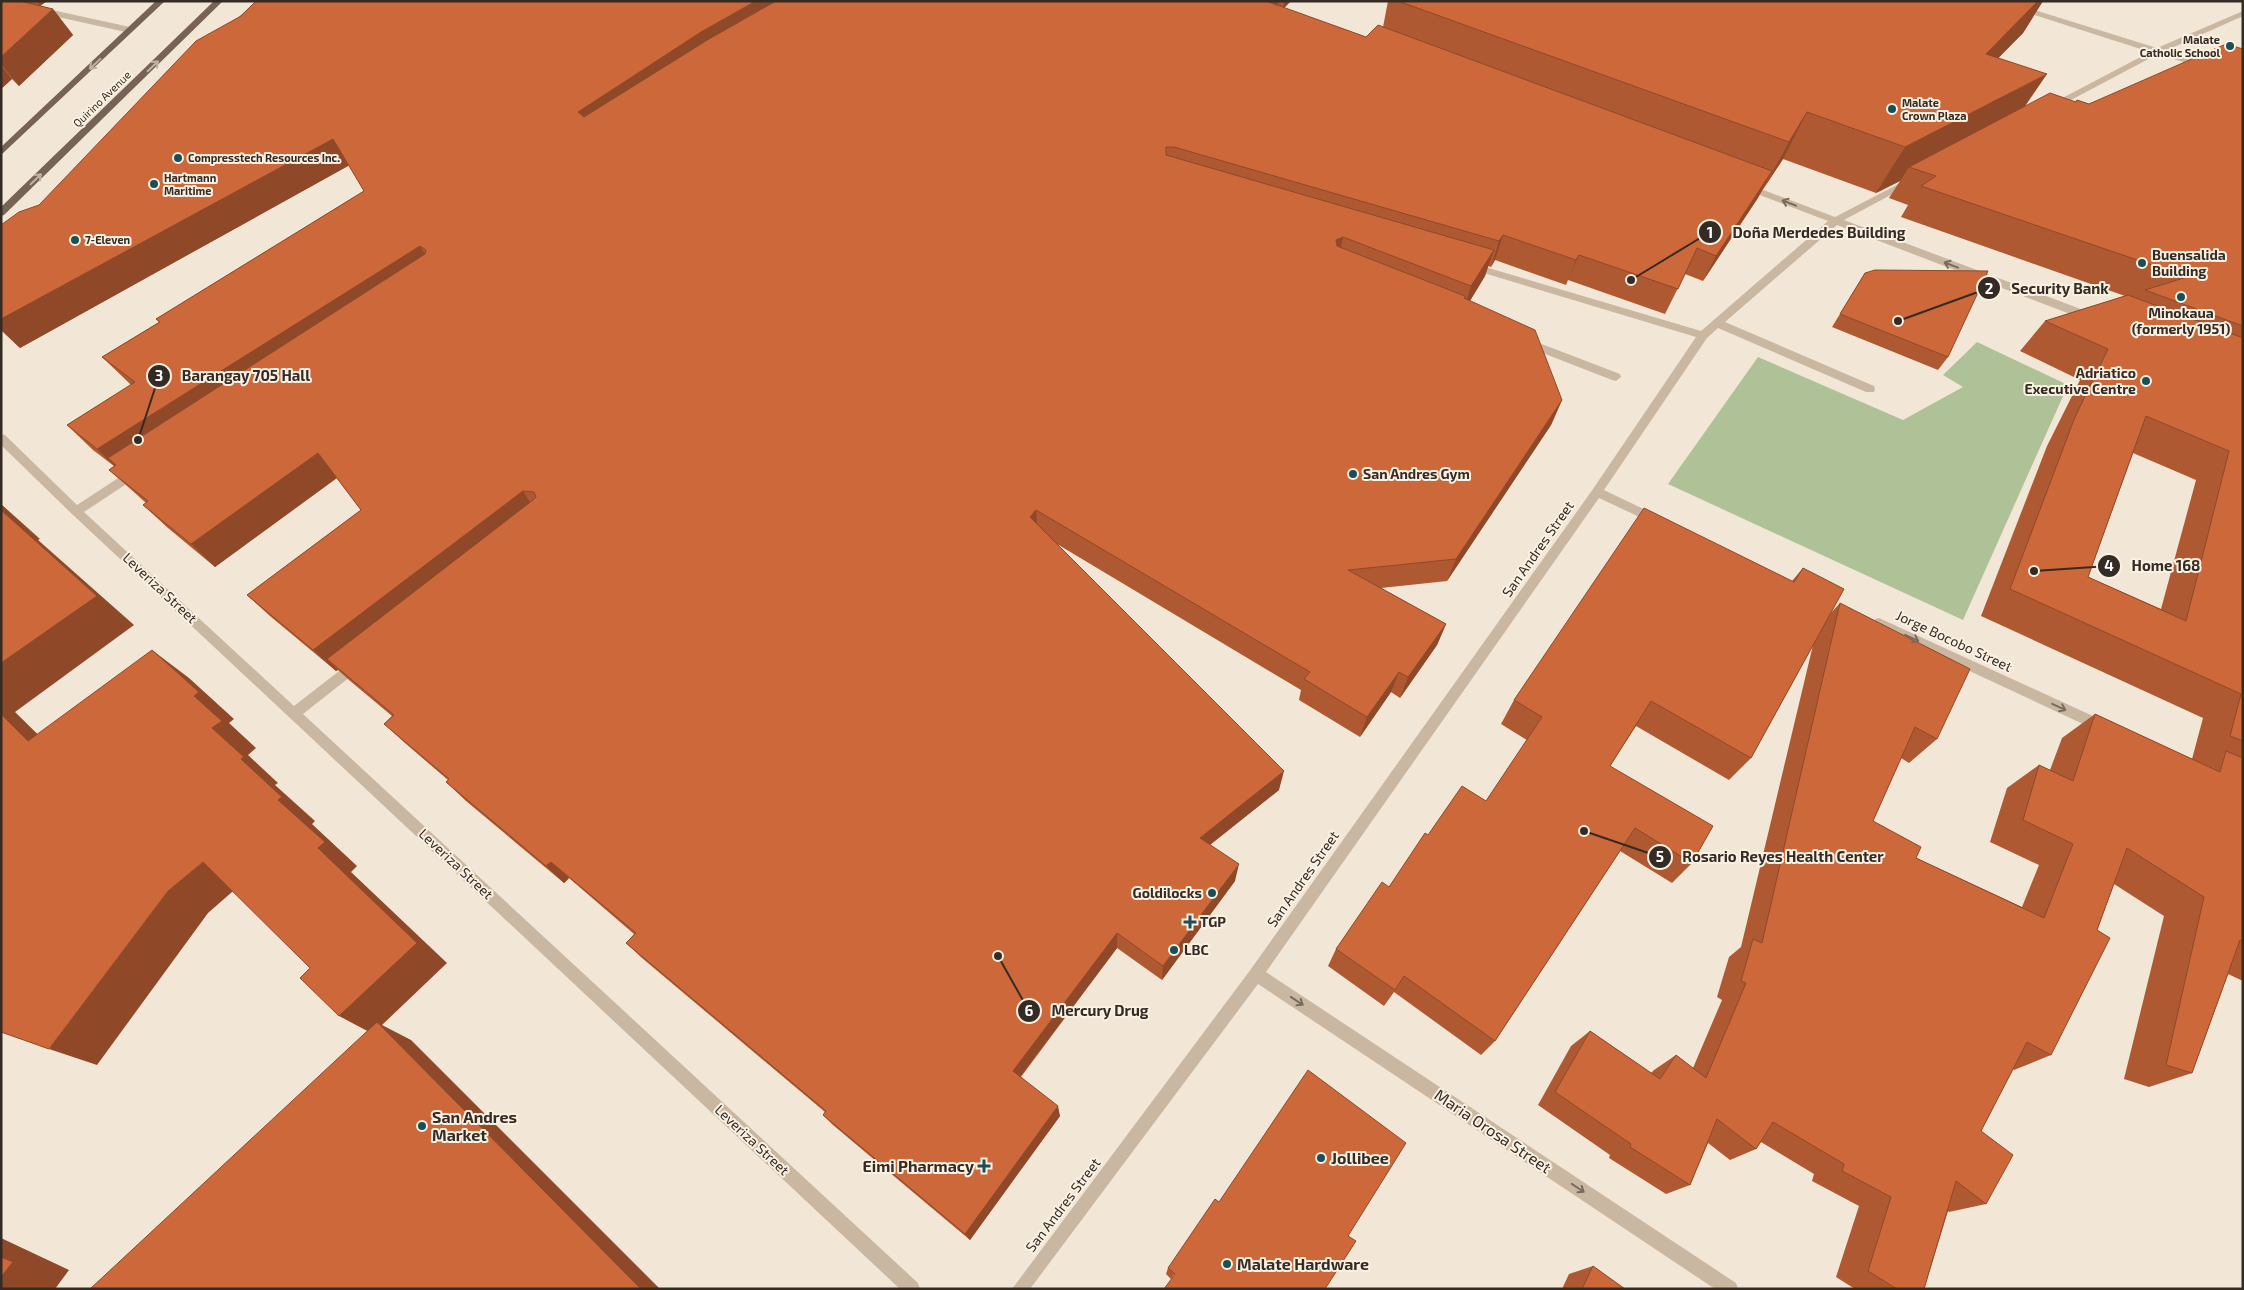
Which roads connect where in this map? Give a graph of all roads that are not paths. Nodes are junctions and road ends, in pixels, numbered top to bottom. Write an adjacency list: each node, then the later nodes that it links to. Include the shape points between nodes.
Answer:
1 (161, 1): 6 (main road)
2 (219, 1): 13 (main road, Quirino Avenue, one-way to 2)
3 (1995, 1): 7 (street)
4 (29, 8): 6 (street)
5 (2243, 13): 7 (street)
6 (130, 30): 10 (main road, one-way to 10)
7 (2158, 52): 8 (street); 9 (street)
8 (2215, 69)
9 (2045, 111)
10 (1, 152)
11 (1922, 175): 14 (street, San Andres Street)
12 (1733, 182): 14 (street, one-way to 12)
13 (1, 213)
14 (1835, 220): 16 (street, one-way to 14); 17 (street, San Andres Street)
15 (1465, 264): 18 (street)
16 (2097, 319)
17 (1717, 323): 18 (street, San Andres Street); 21 (street)
18 (1703, 335): 24 (street, San Andres Street)
19 (1514, 337): 20 (street)
20 (1616, 377)
21 (1870, 389)
22 (1, 438): 25 (street, Leveriza Street)
23 (143, 467): 25 (street)
24 (1598, 492): 26 (street); 31 (street, San Andres Street)
25 (76, 511): 29 (street, Leveriza Street)
26 (1669, 526)
27 (1866, 617): 30 (street, Jorge Bocobo Street, one-way to 30)
28 (364, 658): 29 (street)
29 (294, 713): 32 (street, Leveriza Street)
30 (2108, 730)
31 (1256, 974): 33 (street, San Andres Street); 34 (street, Maria Orosa Street, one-way to 34)
32 (912, 1289)
33 (1020, 1289)
34 (1730, 1289)

